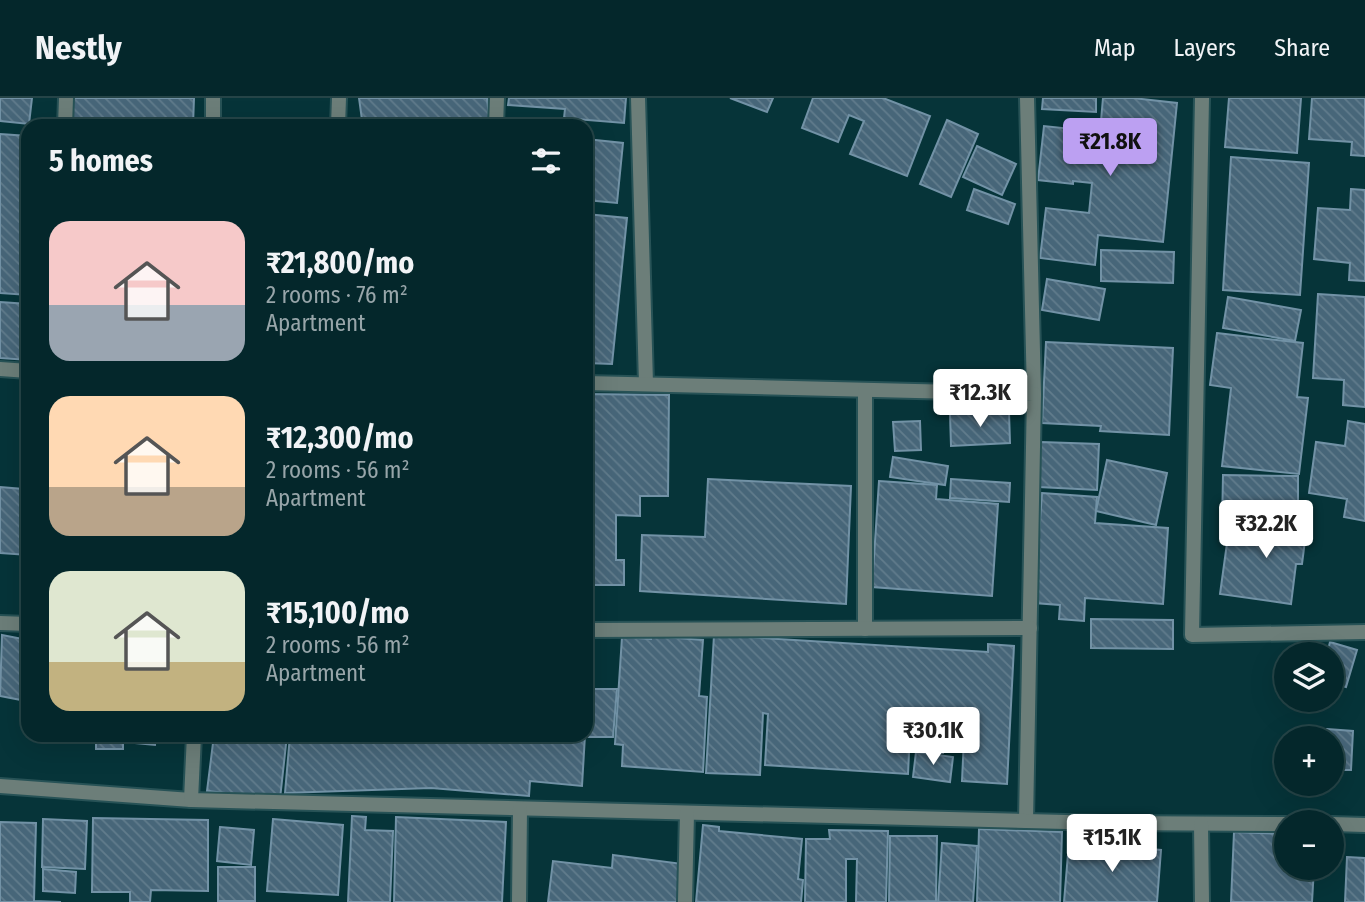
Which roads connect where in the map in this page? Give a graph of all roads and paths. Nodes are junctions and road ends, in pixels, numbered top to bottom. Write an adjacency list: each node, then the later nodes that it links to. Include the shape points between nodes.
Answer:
1 (66, 98): 8 (street)
2 (213, 98): 9 (street)
3 (339, 98): 10 (street)
4 (497, 98): 11 (street)
5 (638, 98): 15 (street)
6 (1027, 98): 17 (street)
7 (1202, 98): 23 (street, via 1192,635)
8 (65, 119)
9 (213, 119)
10 (338, 119)
11 (496, 119)
12 (0, 369): 13 (street)
13 (21, 370)
14 (593, 383): 15 (street)
15 (646, 384): 16 (street)
16 (865, 390): 17 (street); 21 (street)
17 (1034, 394): 20 (street)
18 (0, 623): 19 (street)
19 (21, 624)
20 (1030, 628): 21 (street); 29 (street)
21 (865, 629): 22 (street)
22 (593, 631)
23 (1365, 632)
24 (194, 742): 26 (street)
25 (0, 786): 26 (street)
26 (191, 800): 27 (street)
27 (520, 809): 28 (street); 34 (street)
28 (687, 813): 29 (street); 35 (street)
29 (1026, 821): 30 (street)
30 (1201, 824): 31 (street); 36 (street)
31 (1274, 824)
32 (1344, 824): 33 (street)
33 (1365, 825)
34 (519, 902)
35 (685, 902)
36 (1202, 902)

